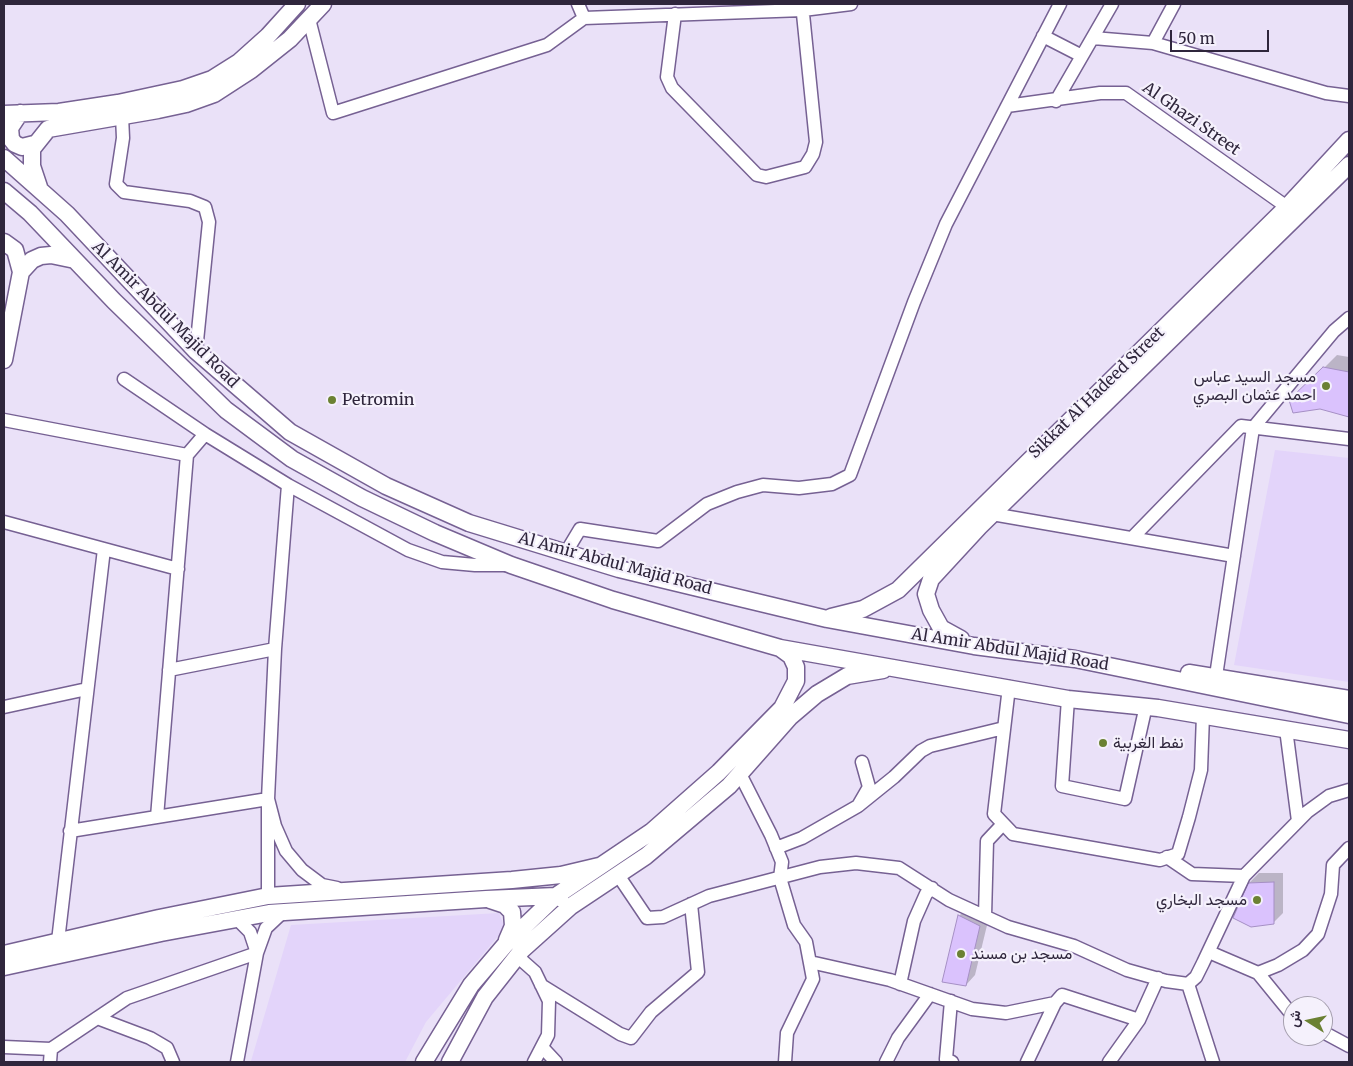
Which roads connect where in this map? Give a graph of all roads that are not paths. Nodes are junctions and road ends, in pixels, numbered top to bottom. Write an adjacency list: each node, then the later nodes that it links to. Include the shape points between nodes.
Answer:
1 (297, 4): 20 (main road, via 239,62 212,79 118,104 60,112)
2 (323, 4): 12 (main road)
3 (578, 4): 11 (street)
4 (851, 4): 8 (street)
5 (1060, 4): 13 (street)
6 (1112, 4): 14 (street)
7 (1174, 4): 15 (street)
8 (803, 7): 9 (street); 10 (street, via 816,142 805,167 766,177 757,175 672,88 667,77)
9 (710, 8): 10 (street)
10 (676, 14): 11 (street)
11 (584, 18): 12 (street, via 547,45 332,113)
12 (309, 19): 21 (main road, via 275,51 214,94 186,104)
13 (1043, 36): 16 (street); 19 (street)
14 (1093, 38): 15 (street); 16 (street)
15 (1153, 43): 17 (street, via 1326,93)
16 (1082, 56): 18 (street)
17 (1349, 96)
18 (1056, 101): 19 (street, Al Ghazi Street); 28 (street, Al Ghazi Street, via 1100,93 1126,93)
19 (1007, 106): 46 (street, via 946,224 850,476 832,484 799,488 763,485 737,492 708,504 658,541 580,529)
20 (12, 114): 23 (main road, via 11,139 22,146)
21 (122, 116): 23 (main road, via 54,126 42,133); 33 (street, via 123,138 116,184 124,192 190,201 205,207 209,222)
22 (1349, 140): 28 (main road, Sikkat Al Hadeed Street)
23 (34, 144): 26 (main road, via 31,158)
24 (4, 158): 26 (main road, Al Amir Abdul Majid Road)
25 (1349, 164): 42 (main road, Sikkat Al Hadeed Street)
26 (39, 187): 33 (main road, Al Amir Abdul Majid Road)
27 (4, 191): 30 (main road, Al Amir Abdul Majid Road)
28 (1287, 207): 50 (main road, Sikkat Al Hadeed Street, via 898,590 863,609)
29 (4, 242): 31 (main road, via 15,250)
30 (75, 260): 31 (main road, via 41,256); 48 (main road, Al Amir Abdul Majid Road, via 226,410 292,459 434,533)
31 (21, 272): 34 (main road)
32 (1349, 318): 37 (street, via 1334,331)
33 (196, 351): 46 (main road, Al Amir Abdul Majid Road, via 290,432 338,460 386,486 469,523)
34 (4, 360)
35 (124, 379): 38 (street)
36 (4, 420): 40 (street)
37 (1253, 428): 39 (street); 44 (street, via 1240,426); 47 (street)
38 (205, 434): 40 (street); 41 (street)
39 (1349, 439)
40 (188, 455): 49 (street)
41 (288, 484): 48 (street, via 408,550 442,562); 53 (street)
42 (992, 514): 44 (street); 51 (main road, Sikkat Al Hadeed Street, via 931,579 926,594 941,628)
43 (4, 522): 45 (street)
44 (1133, 537): 47 (street)
45 (104, 549): 49 (street); 59 (street)
46 (564, 554): 50 (main road, Al Amir Abdul Majid Road)
47 (1234, 556): 57 (street)
48 (511, 565): 52 (main road, Al Amir Abdul Majid Road, via 613,600)
49 (178, 569): 56 (street)
50 (827, 619): 51 (main road, Al Amir Abdul Majid Road)
51 (974, 646): 54 (main road, Al Amir Abdul Majid Road)
52 (780, 648): 55 (main road, Al Amir Abdul Majid Road); 82 (main road, via 791,656 796,666 796,681 782,708 719,772 651,832)
53 (275, 649): 56 (street); 73 (street)
54 (1075, 659): 57 (main road); 64 (main road, Al Amir Abdul Majid Road)
55 (906, 669): 58 (main road, Al Amir Abdul Majid Road); 71 (main road, via 848,676 817,694 790,716)
56 (169, 670): 75 (street)
57 (1216, 676): 61 (main road)
58 (1009, 687): 60 (main road, Al Amir Abdul Majid Road); 66 (street)
59 (87, 689): 62 (street); 78 (street)
60 (1068, 699): 63 (main road); 63 (street, via 1062,786 1125,799); 65 (main road, Al Amir Abdul Majid Road, via 1158,708)
61 (1349, 699)
62 (4, 707)
63 (1145, 710): 65 (main road)
64 (1349, 715)
65 (1203, 720): 67 (main road, Al Amir Abdul Majid Road); 81 (street, via 1201,770 1190,817 1178,854)
66 (1004, 728): 74 (street, via 930,746); 77 (street, via 994,814)
67 (1286, 735): 68 (main road, Al Amir Abdul Majid Road); 69 (main road); 76 (street)
68 (1349, 740)
69 (1349, 751)
70 (862, 762): 74 (street, via 868,787)
71 (740, 774): 79 (street); 83 (main road, via 646,856)
72 (1349, 790): 76 (street, via 1329,796)
73 (268, 799): 75 (street); 87 (street, via 286,850 302,870 322,885); 88 (street)
74 (858, 806): 79 (street, via 802,838)
75 (157, 817): 78 (street)
76 (1298, 821): 84 (street)
77 (1003, 824): 81 (street, via 1013,834 1160,860); 94 (street, via 988,842)
78 (70, 831): 96 (street)
79 (776, 848): 85 (street, via 782,862)
80 (1349, 848): 103 (street, via 1333,865 1331,894 1318,934 1303,950)
81 (1167, 857): 84 (street, via 1192,874)
82 (599, 866): 87 (main road, via 561,875 512,880); 89 (main road)
83 (618, 875): 91 (street, via 647,918 663,917); 92 (main road)
84 (1244, 876): 98 (street)
85 (780, 878): 86 (street, via 820,867 856,863 899,868); 91 (street, via 709,896); 101 (street, via 794,925 806,942)
86 (932, 888): 94 (street, via 949,900); 105 (street, via 914,921)
87 (349, 891): 88 (main road)
88 (268, 896): 96 (main road)
89 (556, 896): 90 (main road); 92 (main road); 97 (main road)
90 (486, 898): 93 (main road); 97 (main road, via 505,905 512,912)
91 (691, 904): 107 (street, via 698,972 651,1012 631,1038)
92 (571, 906): 97 (main road)
93 (283, 912): 95 (main road); 99 (street, via 266,928)
94 (984, 916): 104 (street, via 1008,927 1074,946 1127,970)
95 (237, 919): 99 (street, via 250,932); 102 (main road)
96 (58, 940): 100 (main road)
97 (511, 951): 107 (street, via 535,972); 122 (main road, via 471,985); 123 (main road)
98 (1208, 952): 103 (street); 106 (street, via 1196,977)
99 (257, 953): 112 (street, via 127,998); 121 (street)
100 (4, 954)
101 (810, 962): 105 (street); 126 (street, via 813,979 787,1033)
102 (4, 967)
103 (1258, 973): 111 (street)
104 (1158, 978): 106 (street); 113 (street)
105 (900, 984): 108 (street)
106 (1188, 984): 131 (street)
107 (542, 985): 117 (street, via 550,1001 548,1035)
108 (930, 994): 109 (street); 127 (street, via 898,1038)
109 (951, 1001): 110 (street, via 972,1009 1006,1014); 128 (street, via 946,1059)
110 (1055, 1003): 113 (street, via 1062,996); 129 (street)
111 (1283, 1004)
112 (97, 1018): 118 (street); 120 (street, via 150,1038 167,1048)
113 (1139, 1020): 130 (street)
114 (1333, 1037): 115 (street)
115 (1349, 1046)
116 (4, 1047): 118 (street)
117 (542, 1047): 124 (street); 125 (street)
118 (51, 1049): 119 (street)
119 (50, 1062)
120 (173, 1062)
121 (237, 1062)
122 (424, 1062)
123 (450, 1062)
124 (534, 1062)
125 (556, 1062)
126 (785, 1062)
127 (886, 1062)
128 (952, 1062)
129 (1027, 1062)
130 (1109, 1062)
131 (1213, 1062)

